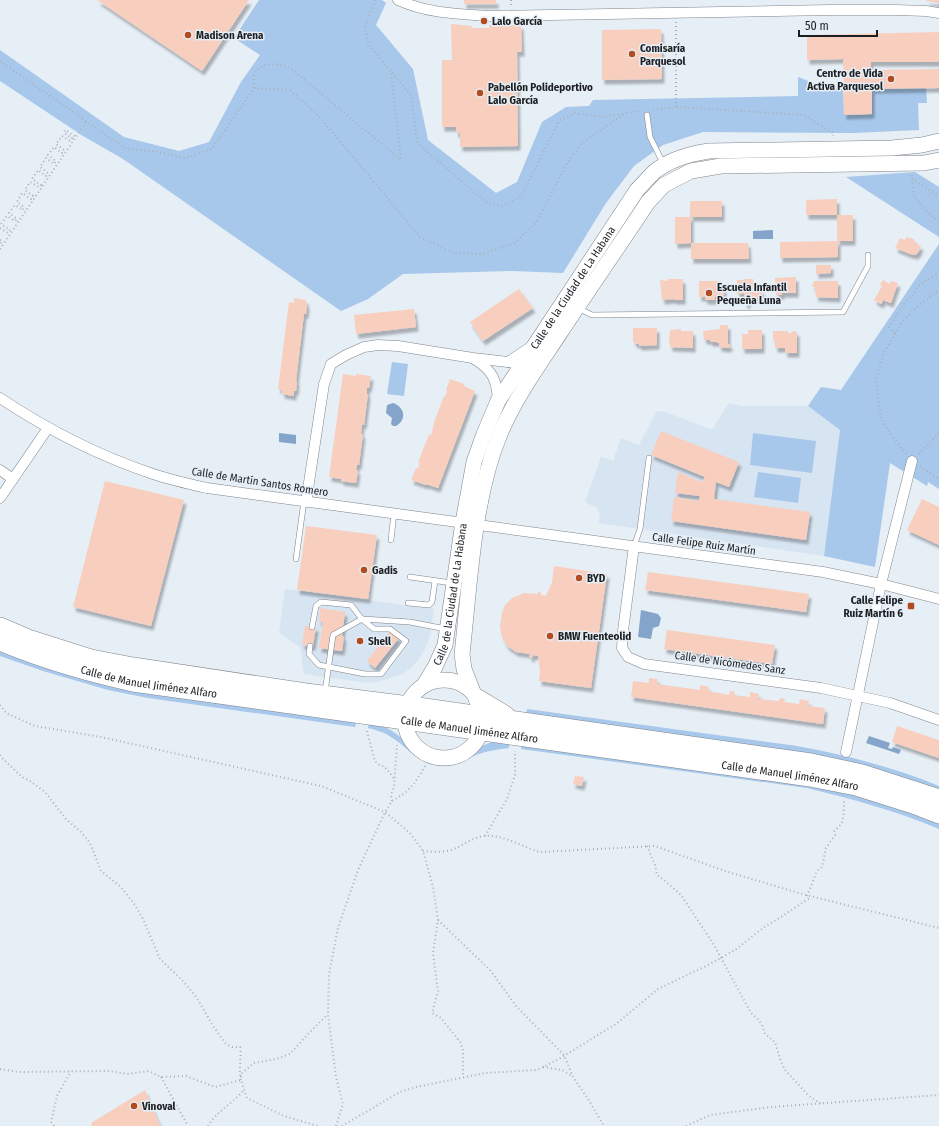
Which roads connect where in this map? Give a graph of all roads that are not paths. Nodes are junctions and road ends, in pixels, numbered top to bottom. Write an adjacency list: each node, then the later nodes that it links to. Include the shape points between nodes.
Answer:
1 (398, 0): 2 (street, via 448,14 481,16 896,10)
2 (939, 13)
3 (647, 116): 6 (lane, via 650,137)
4 (939, 142): 6 (street, Calle de la Ciudad de La Habana, via 892,148 709,151 677,158)
5 (939, 160): 6 (street, via 924,164 721,166)
6 (668, 173): 8 (street, Calle de la Ciudad de La Habana); 10 (street, Calle de la Ciudad de La Habana, via 637,190)
7 (868, 255): 8 (lane, Calle de la Ciudad de La Habana, via 868,266 843,312 592,315)
8 (577, 308): 10 (street, Calle de la Ciudad de La Habana)
9 (473, 358): 10 (street); 12 (street, via 492,373); 19 (street, via 378,345 364,347 331,364 324,384)
10 (521, 366): 12 (street, Calle de la Ciudad de La Habana); 21 (street, Calle de la Ciudad de La Habana, via 511,410 488,467)
11 (0, 398): 13 (street, Calle de Martín Santos Romero)
12 (498, 401): 21 (street, Calle de la Ciudad de La Habana, via 474,462)
13 (48, 428): 17 (street); 19 (street, Calle de Martín Santos Romero, via 91,450 155,475 207,488)
14 (649, 458): 23 (lane, via 640,529)
15 (912, 461): 28 (street)
16 (0, 470): 17 (street)
17 (13, 479): 18 (street)
18 (0, 498)
19 (305, 502): 20 (street, Calle de Martín Santos Romero); 24 (lane)
20 (394, 513): 21 (street, Calle de Martín Santos Romero); 22 (lane)
21 (470, 524): 23 (street, Calle Felipe Ruiz Martín); 27 (street, Calle de la Ciudad de La Habana); 41 (street, Calle de la Ciudad de La Habana, via 462,654 464,669)
22 (391, 540)
23 (634, 546): 28 (street, Calle Felipe Ruiz Martín, via 823,572); 40 (street, Calle de Nicómedes Sanz, via 622,648 628,657 644,664)
24 (296, 559)
25 (410, 577): 26 (lane)
26 (435, 581): 27 (lane); 30 (lane, via 432,602 429,605)
27 (454, 584): 34 (street, Calle de la Ciudad de La Habana)
28 (881, 584): 29 (street, Calle Felipe Ruiz Martín); 40 (street)
29 (939, 599)
30 (408, 603)
31 (362, 619): 33 (lane, via 351,605 321,602 316,606); 34 (lane, via 410,622); 37 (lane, via 333,635); 37 (lane, via 374,629 390,629 406,641 381,674 365,674)
32 (0, 627): 39 (highway, Calle de Manuel Jiménez Alfaro, via 28,639 91,659)
33 (312, 627)
34 (448, 630): 38 (street, Calle de la Ciudad de La Habana, via 443,653)
35 (0, 641): 42 (highway, Calle de Manuel Jiménez Alfaro, via 31,654 134,682)
36 (310, 646): 37 (lane, via 309,654 319,665)
37 (328, 667): 39 (lane)
38 (424, 685): 41 (street, via 439,681 460,684); 42 (street, Calle de la Ciudad de La Habana, via 416,691)
39 (324, 695): 42 (highway, Calle de Manuel Jiménez Alfaro)
40 (857, 695): 43 (street, Calle de Nicómedes Sanz); 44 (street)
41 (479, 709): 42 (highway, Calle de Manuel Jiménez Alfaro); 42 (street, via 479,737 469,750 455,757 439,758 431,756 412,742 405,728); 45 (highway, Calle de Manuel Jiménez Alfaro, via 514,721 811,762 862,774); 46 (highway, Calle de Manuel Jiménez Alfaro, via 856,786)
42 (405, 712)
43 (939, 720)
44 (846, 752)
45 (939, 799)
46 (939, 814)

